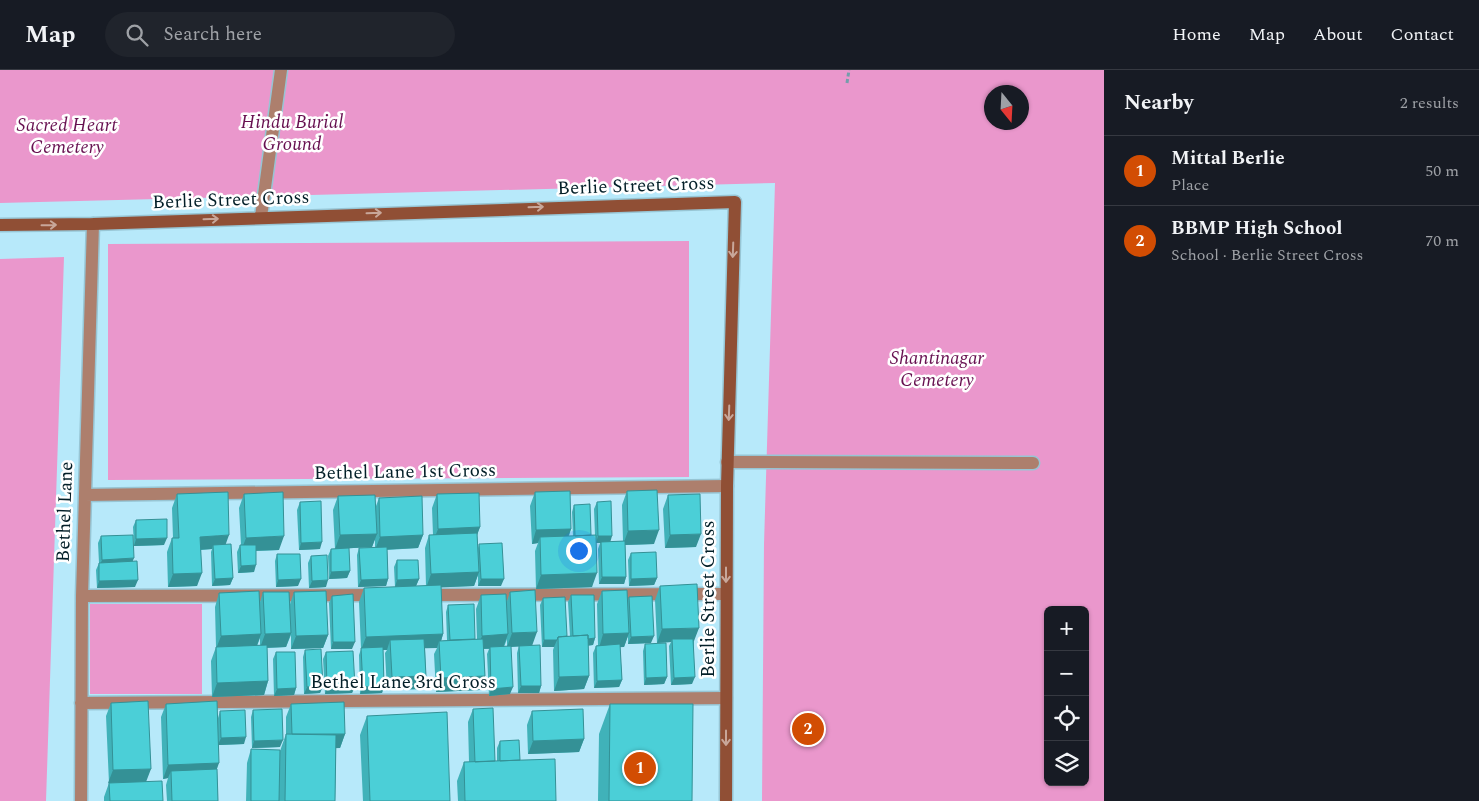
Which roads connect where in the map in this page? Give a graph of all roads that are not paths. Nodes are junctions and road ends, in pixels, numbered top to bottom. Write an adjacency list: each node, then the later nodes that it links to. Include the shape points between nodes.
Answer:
1 (281, 70): 2 (street)
2 (261, 217): 3 (street, Berlie Street Cross, one-way to 2); 5 (street, Berlie Street Cross, one-way to 5, via 734,202)
3 (93, 224): 4 (street, Berlie Street Cross, one-way to 3); 8 (street, Bethel Lane)
4 (0, 225)
5 (727, 462): 6 (street); 7 (street, Berlie Street Cross)
6 (1033, 463)
7 (727, 486): 8 (street, Bethel Lane 1st Cross); 9 (street, Berlie Street Cross, one-way to 9)
8 (85, 495): 12 (street, Bethel Lane)
9 (726, 594): 11 (street); 13 (street, Berlie Street Cross)
10 (389, 595): 12 (street)
11 (409, 595)
12 (82, 596): 14 (street, Bethel Lane)
13 (726, 698): 14 (street, Bethel Lane 3rd Cross); 16 (street, Berlie Street Cross, one-way to 16)
14 (81, 703): 15 (street, Bethel Lane)
15 (81, 801)
16 (726, 801)

